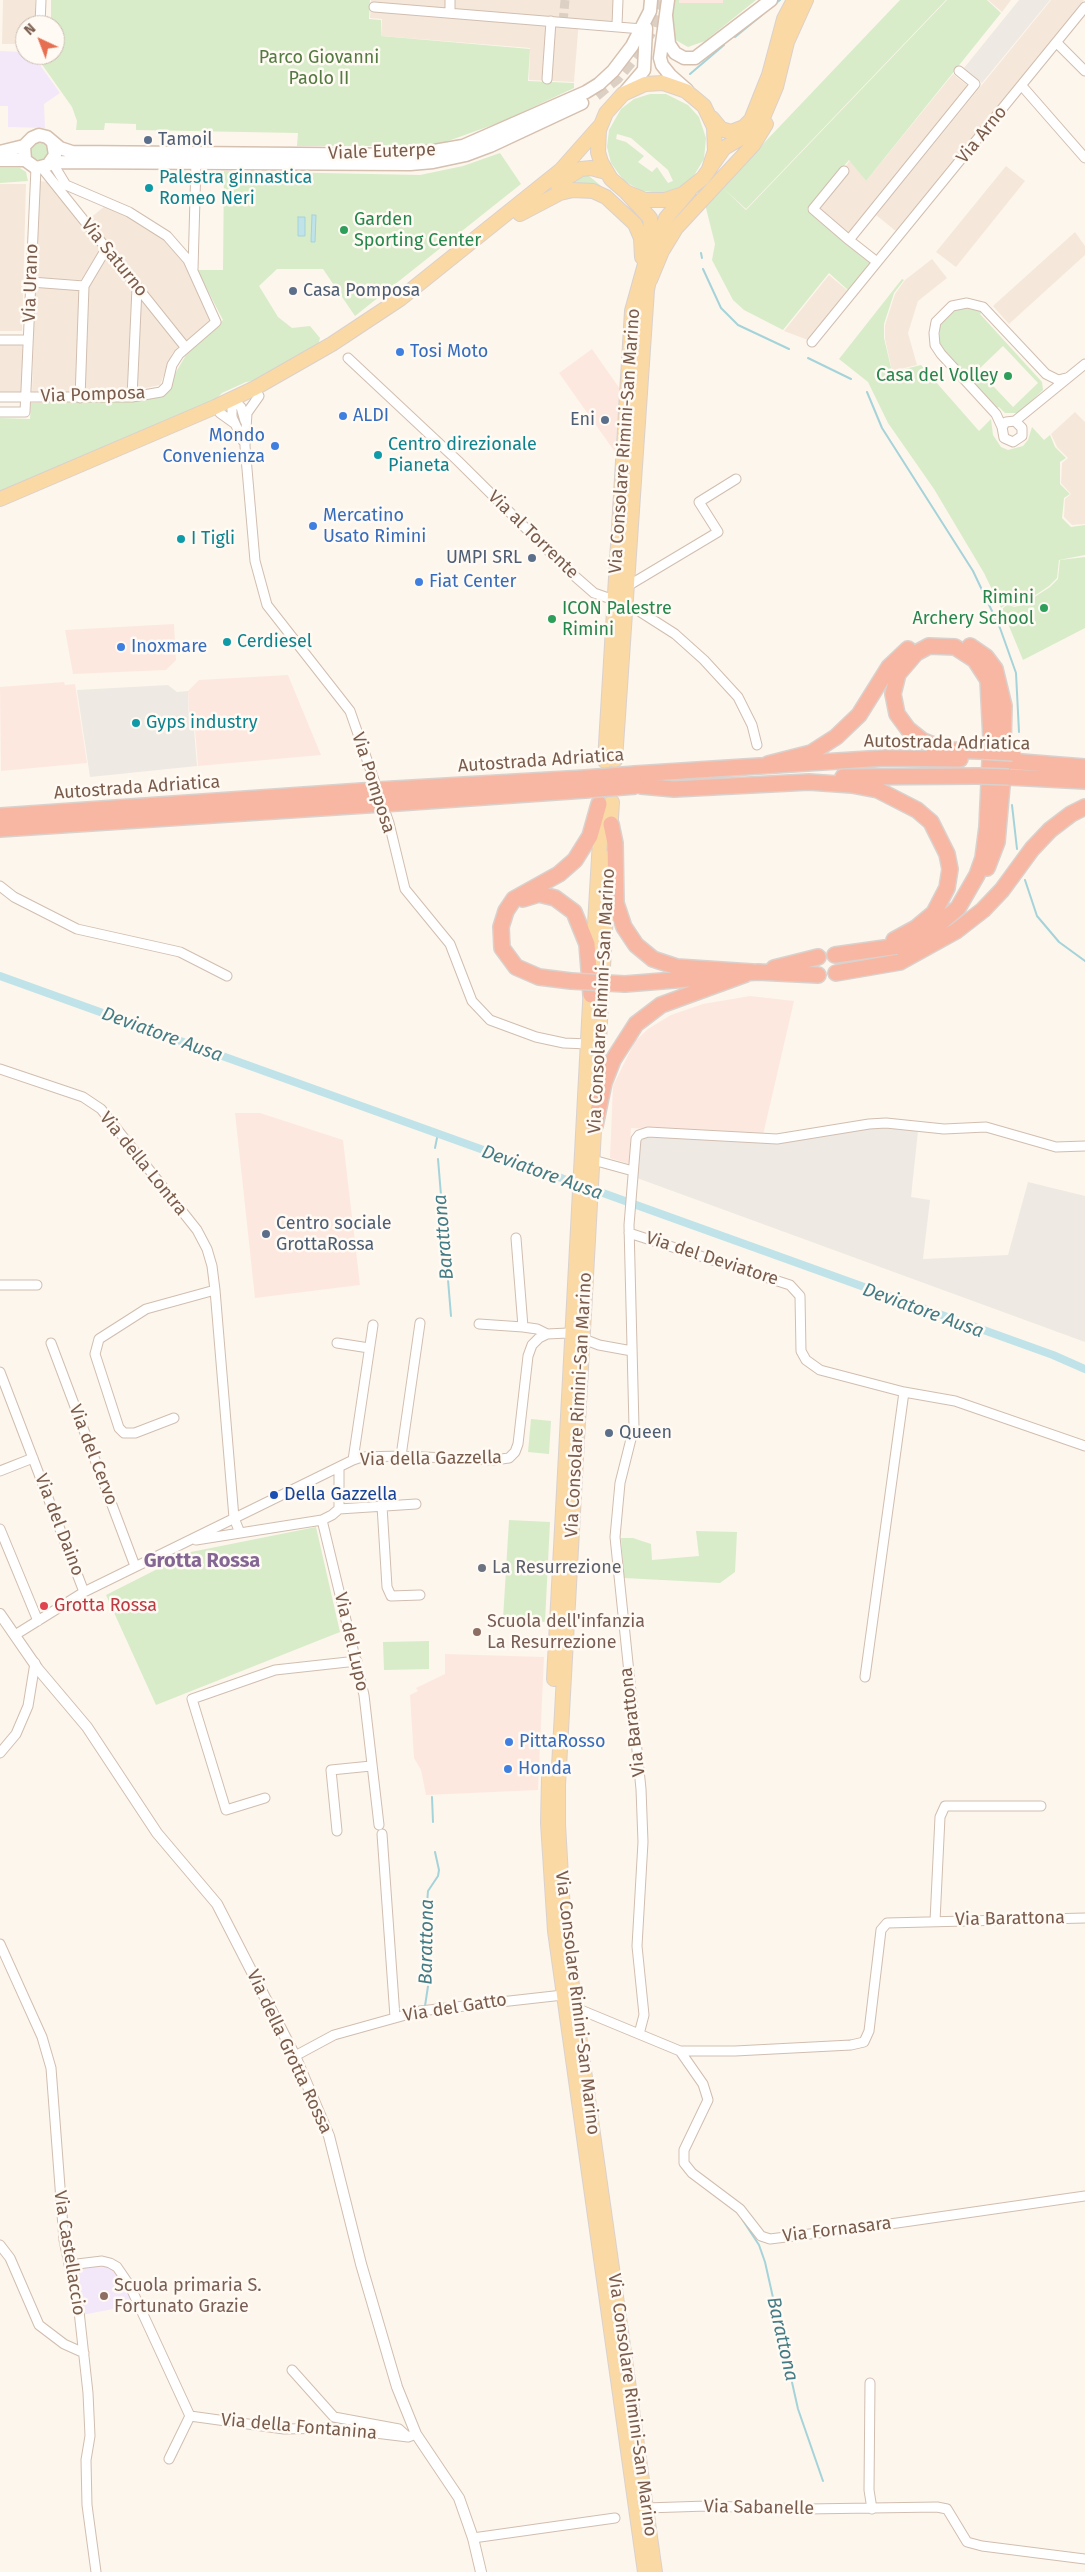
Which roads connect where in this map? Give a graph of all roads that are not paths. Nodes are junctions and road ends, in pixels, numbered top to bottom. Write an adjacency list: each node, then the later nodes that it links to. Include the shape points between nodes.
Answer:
1 (41, 0): 12 (street)
2 (450, 0): 11 (street)
3 (618, 0): 15 (street)
4 (668, 0): 13 (main road)
5 (771, 0): 13 (main road, via 696,58 684,58 675,53 670,44)
6 (794, 0): 26 (main road, via 784,19 769,75 751,120 744,128 731,132 721,129)
7 (806, 0): 22 (main road, via 787,42)
8 (651, 6): 16 (main road, Viale Euterpe); 23 (main road, via 644,40 644,70)
9 (374, 7): 11 (street)
10 (1085, 7): 17 (street, Via Arno)
11 (450, 13): 14 (street)
12 (40, 15)
13 (666, 16): 25 (main road, via 660,50 662,65)
14 (551, 21): 15 (street); 20 (street)
15 (617, 25): 16 (street)
16 (642, 29): 28 (main road, Viale Euterpe, via 613,71 586,92 484,138 440,151 411,155 72,152)
17 (1057, 43): 18 (street); 21 (street, Via Arno)
18 (1085, 70)
19 (959, 71): 41 (street, via 975,84)
20 (547, 80)
21 (1022, 86): 31 (street); 43 (street, Via Arno)
22 (776, 87): 35 (main road, via 758,126 724,148); 49 (main road, Via Consolare Rimini-San Marino, via 772,108 754,145 676,228 662,251)
23 (623, 94): 25 (main road, via 639,86 656,83 674,85); 27 (main road, via 608,109)
24 (596, 95): 33 (main road, Viale Euterpe, via 490,146 433,162)
25 (692, 95): 26 (main road)
26 (710, 115): 35 (main road, via 716,143)
27 (600, 126): 37 (main road, via 598,152); 62 (main road, via 561,170 400,299)
28 (53, 143): 29 (main road, Viale Euterpe, via 47,137 39,136); 34 (main road, via 56,151)
29 (24, 146): 30 (main road); 34 (main road)
30 (0, 152)
31 (1085, 158)
32 (0, 160): 34 (main road, Viale Euterpe)
33 (196, 163): 34 (main road, Viale Euterpe); 44 (street, Via Pomposa)
34 (39, 164): 42 (street, Via Saturno); 44 (street, Via Pomposa, via 66,185 129,212 167,236); 46 (street, Via Urano)
35 (709, 169): 38 (main road)
36 (844, 171): 41 (street, via 813,209)
37 (606, 172): 39 (main road); 40 (main road, via 591,168 574,172)
38 (689, 191): 39 (main road, via 655,201); 49 (main road, Via Consolare Rimini-San Marino, via 666,218)
39 (626, 192): 45 (main road, Via Consolare Rimini-San Marino, via 645,212 652,226 652,238)
40 (520, 214): 45 (main road, Via Consolare Rimini-San Marino, via 560,193 584,190 601,194 630,219 639,232); 57 (main road, via 380,322)
41 (849, 240): 43 (street)
42 (106, 249): 47 (street); 48 (street, Via Saturno)
43 (877, 262): 52 (street, Via Arno)
44 (193, 270): 53 (street, Via Pomposa, via 216,322)
45 (642, 271): 73 (main road, Via Consolare Rimini-San Marino, via 632,311)
46 (31, 282): 47 (street); 51 (street, Via Urano)
47 (84, 286): 61 (street)
48 (138, 288): 53 (street, Via Saturno); 59 (street)
49 (647, 290): 72 (main road, Via Consolare Rimini-San Marino)
50 (0, 340): 51 (street)
51 (28, 340): 60 (street, Via Urano)
52 (812, 342)
53 (186, 348): 59 (street, Via Pomposa, via 172,365 167,386 161,392)
54 (348, 358): 73 (street, Via al Torrente, via 570,572 594,593)
55 (1085, 365): 56 (street); 67 (street)
56 (1066, 378): 65 (street); 66 (street, via 1058,380 1046,374 983,307 959,303 947,309 936,322 936,345 996,414)
57 (258, 396): 62 (main road); 64 (street, Via Pomposa)
58 (0, 397): 60 (street, Via Pomposa)
59 (132, 397): 61 (street, Via Pomposa)
60 (26, 398): 61 (street, Via Pomposa); 63 (street, Via Pomposa, via 25,412)
61 (80, 398)
62 (230, 406): 64 (street, Via Pomposa); 68 (street, Via Pomposa); 70 (main road); 71 (main road)
63 (0, 412)
64 (245, 421): 68 (street, Via Pomposa)
65 (1015, 421): 66 (street, via 1006,422); 67 (street)
66 (1002, 427): 67 (street, via 1004,438 1013,442 1022,436)
67 (1022, 428)
68 (245, 446): 100 (street, Via Pomposa, via 255,561 267,605 350,711 389,823 405,889 450,944 472,1001 490,1020 536,1037)
69 (736, 479): 72 (street, Via Consolare Rimini-San Marino, via 700,502 718,532)
70 (0, 498)
71 (0, 506)
72 (626, 586): 73 (main road, Via Consolare Rimini-San Marino)
73 (620, 603): 74 (street, Via al Torrente, via 675,634 704,660 738,697 752,725); 78 (main road, Via Consolare Rimini-San Marino)
74 (757, 745)
75 (980, 755): 76 (highway, bridge); 79 (highway, Autostrada Adriatica); 91 (highway, via 946,750 923,741 908,729 898,714 893,694 898,674 916,653 929,646 955,647 975,660 988,680 991,739 983,858 958,908 944,922 911,943)
76 (1011, 757): 77 (highway); 80 (highway, Autostrada Adriatica)
77 (1085, 760)
78 (610, 761)
79 (768, 764): 82 (highway, Autostrada Adriatica); 94 (highway, via 811,753 836,737 859,715 889,667 907,649 922,641 952,640 969,646 986,657 996,669 1004,706 997,842 972,899 946,926)
80 (1085, 767)
81 (1085, 781): 82 (highway, Autostrada Adriatica, bridge, via 877,776)
82 (637, 782): 83 (highway, Autostrada Adriatica, bridge); 91 (highway, via 674,789 809,782 852,785 878,790 917,810 931,822 947,854 950,869 947,888 934,913 916,928)
83 (364, 798): 86 (highway, Autostrada Adriatica); 88 (highway, Autostrada Adriatica)
84 (604, 804): 87 (main road, Via Consolare Rimini-San Marino); 90 (highway, via 575,860 559,874 522,894); 99 (main road, Via Consolare Rimini-San Marino)
85 (1085, 808): 94 (highway, via 1050,830 983,910 956,931)
86 (0, 816)
87 (611, 824): 95 (highway, via 615,843 616,903 624,927 636,945 653,959 677,967); 102 (main road, Via Consolare Rimini-San Marino)
88 (0, 828)
89 (0, 886): 97 (street, via 14,897 77,929 180,952)
90 (506, 911): 95 (highway, bridge, via 500,927 500,942 506,956 516,967 539,977 625,984); 99 (highway, via 522,899 539,894 568,906 582,928 587,944)
91 (867, 951): 92 (highway)
92 (835, 955)
93 (818, 957): 95 (highway)
94 (900, 962): 96 (highway)
95 (755, 972): 98 (highway); 102 (highway, via 661,1005 636,1024 613,1060 604,1083)
96 (836, 973)
97 (227, 976)
98 (818, 976)
99 (591, 995): 100 (main road, Via Consolare Rimini-San Marino)
100 (588, 1044): 104 (main road, Via Consolare Rimini-San Marino)
101 (0, 1069): 110 (street, Via della Lontra, via 83,1097 101,1109 196,1230 207,1249)
102 (595, 1126): 104 (main road, Via Consolare Rimini-San Marino)
103 (1085, 1146): 105 (street, Via Barattona, via 1056,1147 986,1127 944,1129 886,1124 777,1139 648,1132 636,1138)
104 (589, 1166): 105 (street); 116 (main road, Via Consolare Rimini-San Marino)
105 (633, 1175): 106 (street, Via Barattona)
106 (629, 1229): 120 (street, Via Barattona); 122 (street, Via del Deviatore, via 790,1285 800,1296 799,1342 806,1360 820,1370)
107 (516, 1238): 114 (street)
108 (0, 1285): 109 (street)
109 (37, 1285)
110 (215, 1290): 123 (street, via 146,1309 107,1332 99,1339 94,1354 119,1428 124,1433 135,1434); 133 (street, Via della Lontra)
111 (420, 1323): 125 (street)
112 (479, 1324): 114 (street)
113 (373, 1325): 119 (street)
114 (523, 1327): 115 (street)
115 (547, 1334): 116 (street); 125 (street, Via della Gazzella, via 538,1338 528,1356 518,1444 509,1458)
116 (578, 1337): 120 (street); 156 (main road, Via Consolare Rimini-San Marino, via 548,1785 550,1878); 157 (main road, Via Consolare Rimini-San Marino, via 558,1785 564,1929)
117 (51, 1343): 139 (street, Via del Cervo)
118 (337, 1343): 119 (street)
119 (369, 1348): 127 (street)
120 (632, 1352): 159 (street, Via Barattona, via 634,1427 620,1483 615,1537 641,1789 643,1842 638,1946 644,2015)
121 (0, 1372): 126 (street, Via del Daino)
122 (904, 1392): 124 (street, Via del Deviatore, via 955,1401); 147 (street)
123 (174, 1418)
124 (1085, 1446)
125 (400, 1456): 127 (street, Via della Gazzella)
126 (33, 1458): 129 (street, Via del Daino); 140 (street, Via del Daino)
127 (353, 1460): 128 (street, Via della Gazzella)
128 (339, 1468): 132 (street, Via della Gazzella); 133 (street, Via della Gazzella)
129 (0, 1471)
130 (416, 1504): 131 (street)
131 (382, 1506): 132 (street); 141 (street, via 387,1586 391,1596)
132 (339, 1509): 134 (street, Via della Gazzella)
133 (234, 1518): 136 (street, Via della Lontra); 137 (street, Via della Gazzella)
134 (322, 1520): 136 (street, Via della Gazzella); 145 (street, Via del Lupo)
135 (0, 1529): 138 (street)
136 (240, 1533): 137 (street, Via della Gazzella)
137 (188, 1542): 139 (street, Via della Gazzella)
138 (4, 1552): 143 (street)
139 (135, 1566): 140 (street, Via della Gazzella)
140 (84, 1592): 143 (street, Via della Gazzella)
141 (420, 1594)
142 (0, 1614): 144 (street, Via della Grotta Rossa)
143 (38, 1621): 144 (street, Via della Gazzella)
144 (15, 1635): 146 (street, Via della Grotta Rossa)
145 (357, 1661): 149 (street, Via del Lupo); 150 (street, via 275,1670 192,1699 226,1810)
146 (35, 1663): 148 (street, via 28,1706 16,1734); 161 (street, Via della Grotta Rossa, via 87,1727 157,1833 217,1904)
147 (865, 1677)
148 (0, 1753)
149 (371, 1766): 152 (street, via 331,1770); 158 (street, Via del Lupo, via 380,1830)
150 (265, 1798)
151 (1042, 1806): 154 (street, Via Barattona, via 944,1806 940,1817)
152 (337, 1831)
153 (1085, 1918): 154 (street, Via Barattona)
154 (935, 1921): 160 (street, Via Barattona, via 887,1923 881,1930 869,2031 864,2042 735,2051)
155 (0, 1944): 164 (street, Via Castellaccio, via 42,2037 51,2068 61,2210)
156 (563, 1995): 157 (street); 158 (street, Via del Gatto, via 440,2008); 178 (main road, Via Consolare Rimini-San Marino)
157 (576, 2008): 159 (street, Via Barattona); 171 (main road, Via Consolare Rimini-San Marino)
158 (395, 2017): 161 (street, Via del Gatto, via 334,2035)
159 (639, 2034): 160 (street, Via Barattona)
160 (680, 2051): 162 (street, Via Fornasara, via 703,2084 708,2100 684,2150 684,2163 692,2173 740,2209 761,2236 770,2239)
161 (295, 2056): 169 (street, Via della Grotta Rossa, via 330,2136 387,2356)
162 (1085, 2196)
163 (0, 2245): 165 (street, via 10,2258 39,2325 64,2344)
164 (69, 2265): 165 (street, Via Castellaccio); 168 (street, via 102,2261 117,2267 130,2286)
165 (84, 2353): 176 (street, Via Castellaccio, via 90,2436 86,2460 87,2505)
166 (292, 2370): 169 (street, Via della Fontanina, via 334,2417 399,2429)
167 (870, 2383): 172 (street, via 869,2490)
168 (190, 2416): 169 (street, Via della Fontanina, via 284,2429 334,2428); 170 (street)
169 (412, 2435): 174 (street, Via della Grotta Rossa, via 459,2498)
170 (169, 2459)
171 (646, 2508): 172 (street, Via Sabanelle); 179 (main road, Via Consolare Rimini-San Marino)
172 (872, 2509): 175 (street, Via Sabanelle, via 937,2506 947,2509 967,2542)
173 (615, 2518): 174 (street, Via Consolare Rimini-San Marino)
174 (474, 2538): 177 (street, Via della Grotta Rossa)
175 (1085, 2559)
176 (96, 2572)
177 (481, 2572)
178 (645, 2572)
179 (655, 2572)

